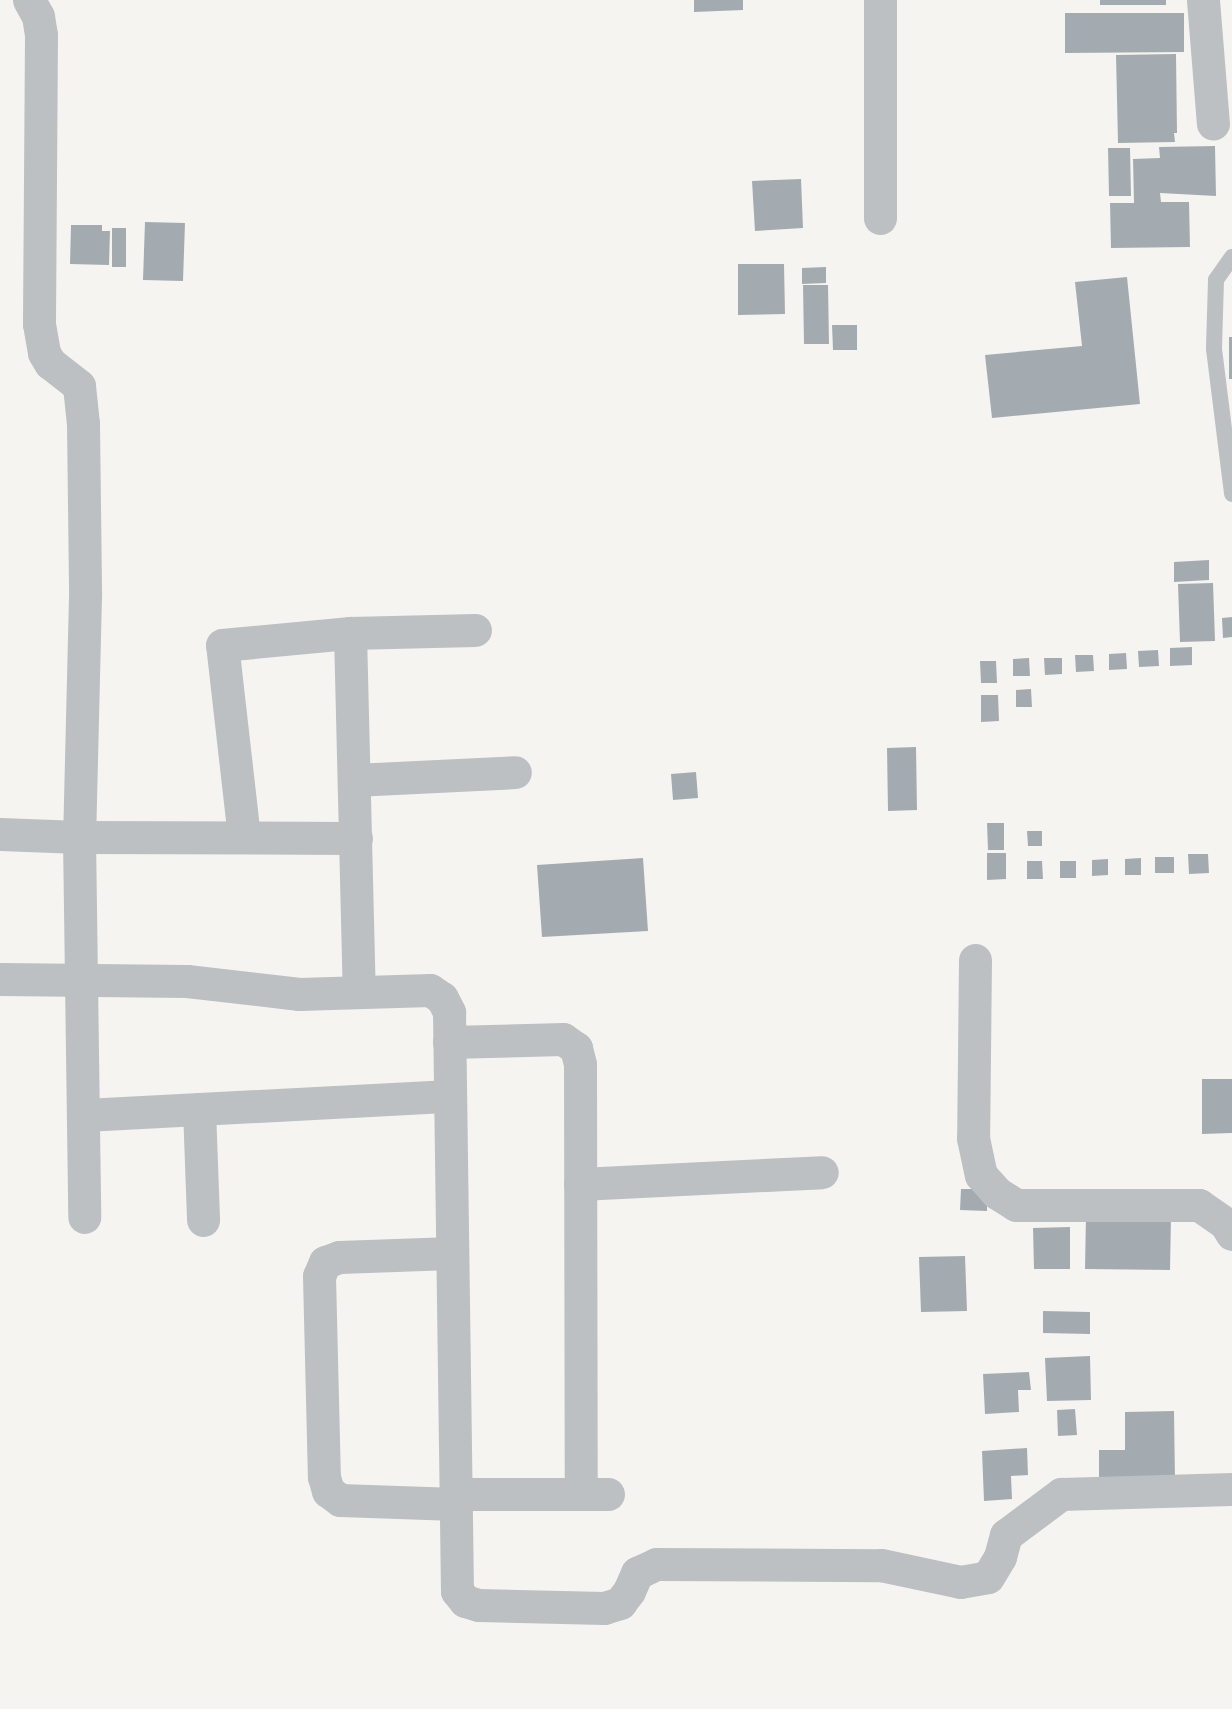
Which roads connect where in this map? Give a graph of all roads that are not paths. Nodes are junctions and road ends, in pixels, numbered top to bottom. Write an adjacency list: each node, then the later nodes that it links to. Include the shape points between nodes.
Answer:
1 (30, 0): 14 (street, via 41,35 39,324 44,353 50,363 79,386 83,423 85,596)
2 (880, 0): 5 (street)
3 (1203, 0): 4 (street)
4 (1213, 124)
5 (880, 218)
6 (1232, 256): 7 (lane, via 1216,280 1214,349)
7 (1227, 420): 8 (lane)
8 (1232, 494)
9 (475, 630): 10 (street)
10 (350, 633): 12 (street); 15 (street, via 222,645)
11 (515, 772): 12 (street)
12 (354, 780): 16 (street)
13 (0, 834): 14 (street)
14 (80, 837): 15 (street); 19 (street)
15 (244, 837): 16 (street)
16 (356, 838): 20 (street)
17 (975, 960): 29 (street, via 973,1138 981,1175 1016,1205 1199,1205 1225,1222)
18 (0, 980): 19 (street)
19 (82, 980): 20 (street, via 187,981 298,994); 24 (street)
20 (359, 991): 21 (street, via 430,990 442,998 449,1012)
21 (449, 1042): 22 (street); 26 (street, via 563,1039 576,1048 580,1064)
22 (450, 1096): 23 (street); 30 (street)
23 (199, 1109): 24 (street); 28 (street)
24 (85, 1114): 27 (street)
25 (822, 1172): 26 (street)
26 (580, 1184): 32 (street, via 595,1494)
27 (84, 1217)
28 (203, 1220)
29 (1232, 1234)
30 (452, 1253): 32 (street); 32 (street, via 339,1257 325,1263 319,1276 324,1477 328,1491 340,1500)
31 (1232, 1489): 32 (street, via 1061,1494 1006,1535 1000,1557 988,1577 960,1582 881,1565 656,1564 637,1573 620,1603 604,1608 478,1605 465,1601 457,1591)
32 (456, 1499)

